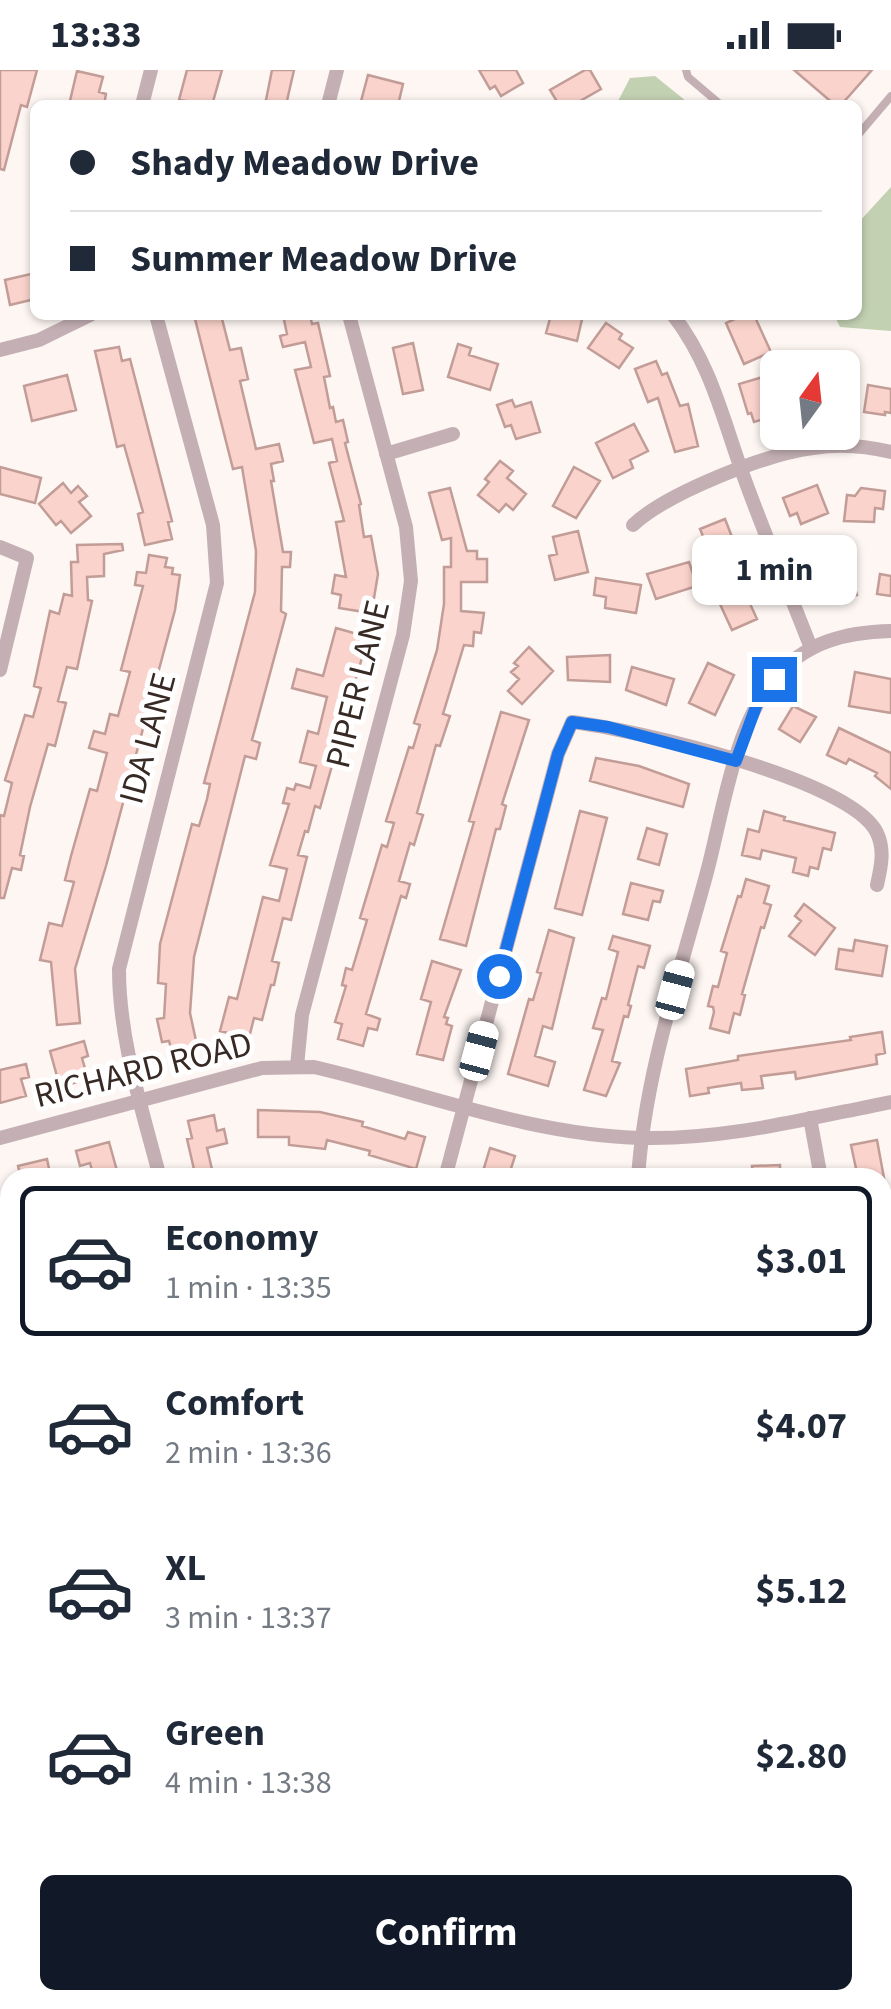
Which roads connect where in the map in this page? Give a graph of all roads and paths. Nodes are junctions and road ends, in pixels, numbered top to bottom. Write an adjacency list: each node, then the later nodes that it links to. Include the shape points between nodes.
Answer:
1 (151, 70): 5 (street)
2 (337, 70): 6 (street)
3 (686, 70): 7 (lane)
4 (891, 96): 8 (lane)
5 (143, 100)
6 (329, 100)
7 (715, 100)
8 (862, 129)
9 (80, 320): 13 (street)
10 (157, 320): 26 (street, IDA LANE, via 213,525 218,582 120,968 122,1024)
11 (351, 320): 16 (street, PIPER LANE)
12 (677, 320): 17 (street, via 714,386)
13 (0, 350)
14 (453, 434): 16 (street)
15 (891, 452): 17 (street, via 812,448)
16 (386, 454): 25 (street, PIPER LANE, via 410,554 409,608 308,988)
17 (741, 470): 18 (street, via 666,500); 21 (street)
18 (634, 525)
19 (0, 547): 22 (street, via 27,558)
20 (891, 631): 21 (street, via 834,637)
21 (812, 648): 23 (street, via 774,679 757,704)
22 (0, 670)
23 (736, 761): 24 (street, via 811,786 864,816 877,832 883,860); 28 (street, via 572,722); 31 (street, via 644,1105)
24 (877, 885)
25 (297, 1066): 26 (street, RICHARD ROAD, via 262,1068); 28 (street, RICHARD ROAD)
26 (140, 1099): 30 (street, RICHARD ROAD); 32 (street, IDA LANE)
27 (891, 1102): 29 (street, RICHARD ROAD)
28 (464, 1106): 31 (street, RICHARD ROAD, via 586,1134); 33 (street)
29 (810, 1118): 31 (street, RICHARD ROAD, via 727,1133); 35 (street)
30 (0, 1138)
31 (641, 1138): 34 (street)
32 (157, 1168)
33 (448, 1168)
34 (639, 1168)
35 (819, 1168)

